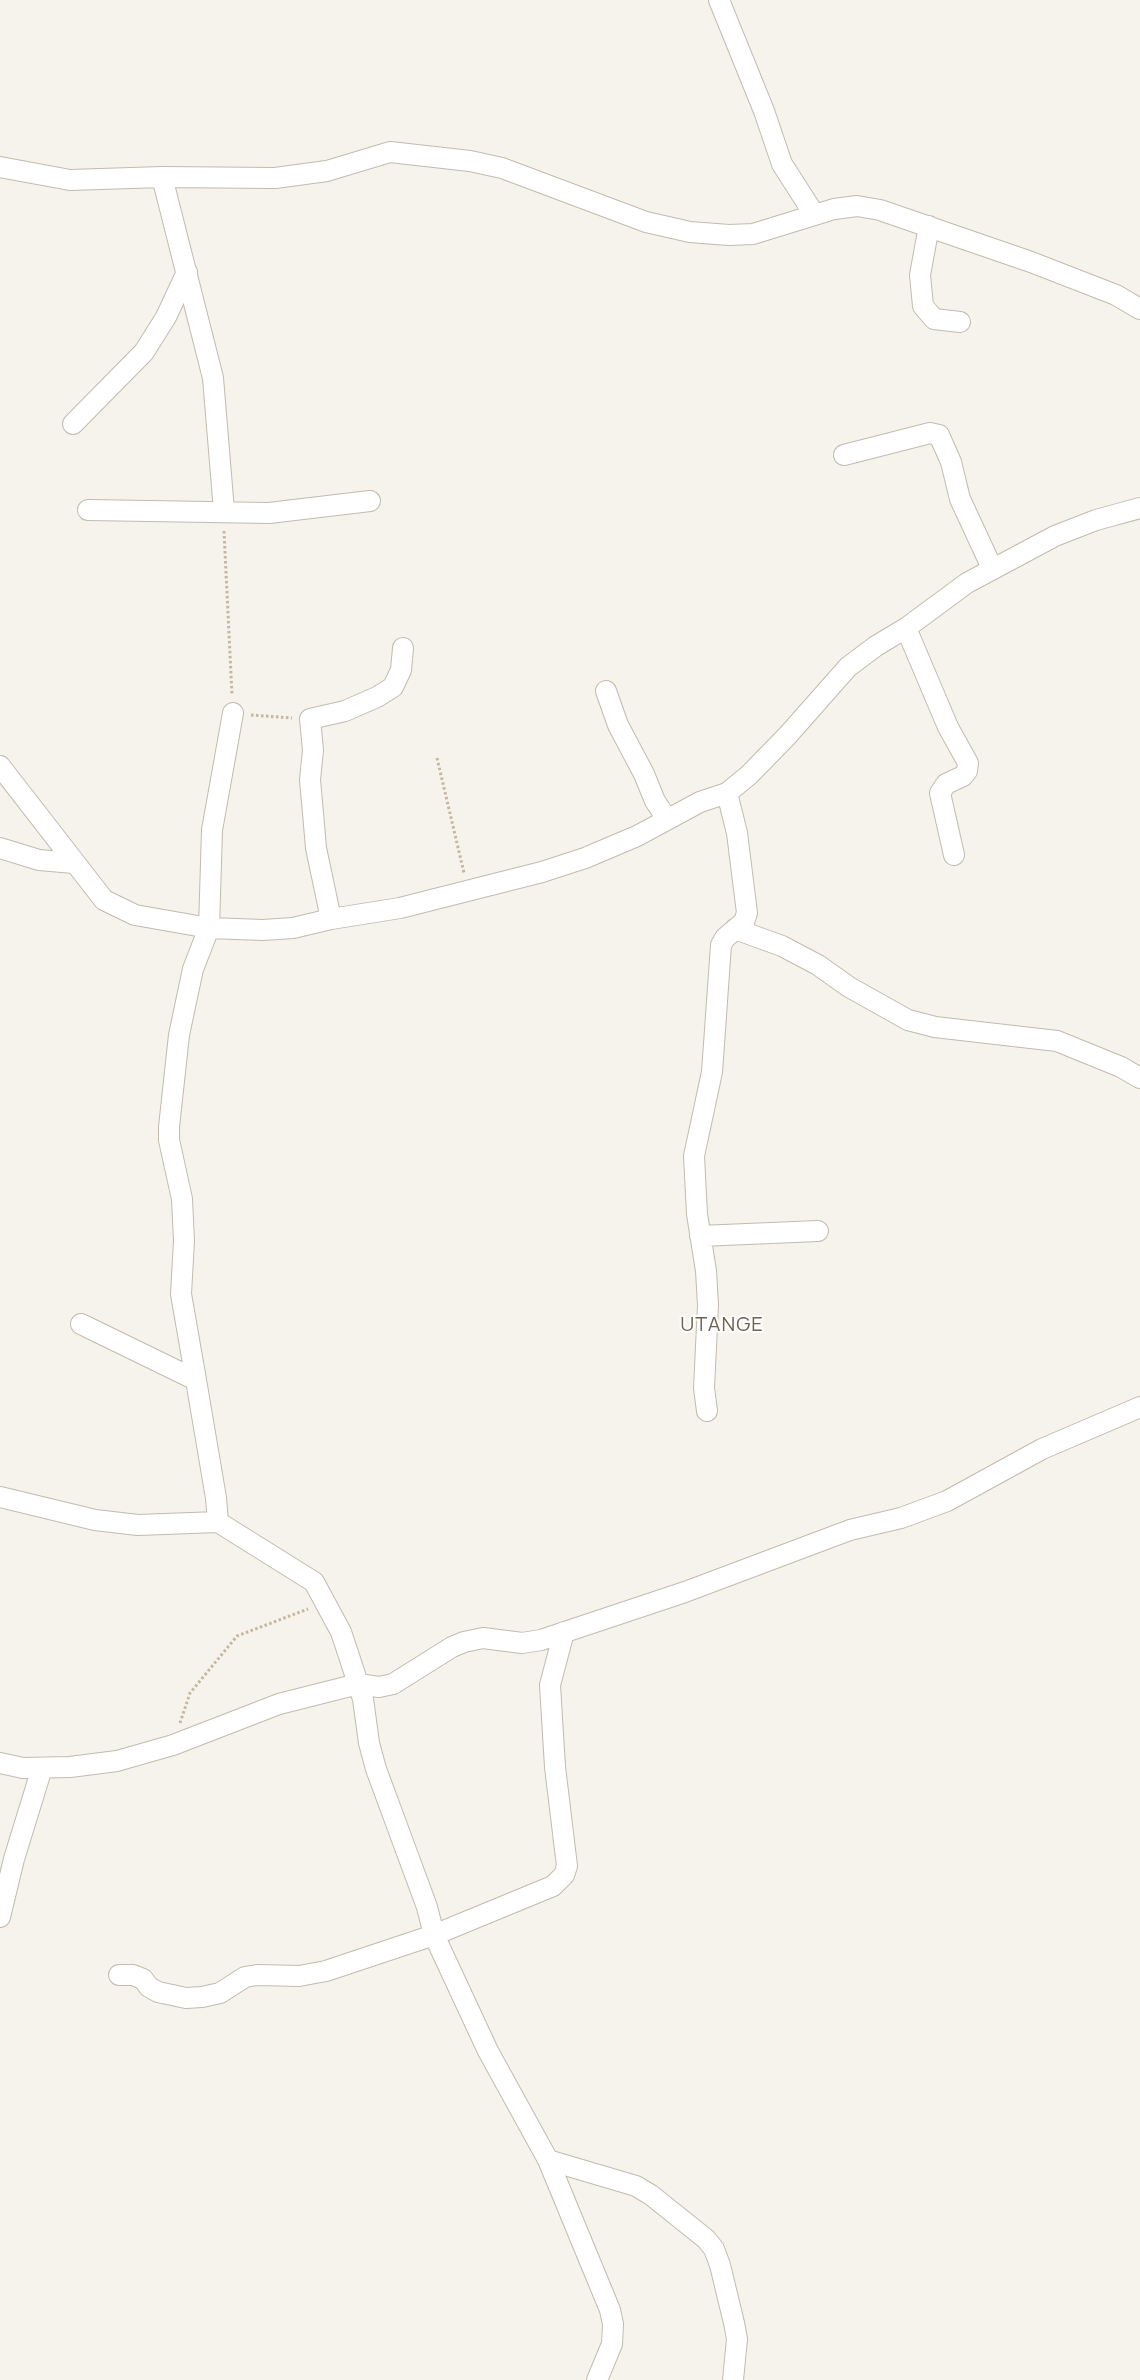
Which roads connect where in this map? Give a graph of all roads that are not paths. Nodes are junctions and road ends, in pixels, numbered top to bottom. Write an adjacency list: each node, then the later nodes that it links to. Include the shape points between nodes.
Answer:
1 (719, 0): 4 (street, via 782,164)
2 (0, 167): 3 (street, via 70,180)
3 (162, 177): 4 (street, via 275,178 327,171 390,152 502,168 646,222 690,232 753,234); 6 (street)
4 (814, 214): 5 (street, via 857,206)
5 (928, 226): 7 (street, via 1099,288); 8 (street, via 920,275 923,306 934,319)
6 (187, 272): 9 (street, via 166,317 144,352); 14 (street, via 213,378)
7 (1140, 309)
8 (960, 322)
9 (73, 424)
10 (844, 455): 15 (street, via 930,433 939,435 951,462 960,499)
11 (370, 501): 14 (street, via 269,512)
12 (1140, 508): 15 (street, via 1055,536)
13 (88, 510): 14 (street)
14 (224, 511)
15 (992, 568): 16 (street)
16 (906, 628): 21 (street, via 848,667 788,735); 24 (street, via 948,727 968,763 963,776 946,784 940,793)
17 (403, 648): 26 (street, via 401,670 393,687 345,711 310,719 310,780 316,848)
18 (606, 691): 22 (street, via 618,725)
19 (233, 713): 27 (street, via 212,830)
20 (0, 766): 25 (street)
21 (727, 793): 22 (street); 28 (street, via 737,833 747,913 744,922)
22 (667, 819): 26 (street, via 585,858 400,908)
23 (0, 848): 25 (street, via 39,860)
24 (954, 855)
25 (74, 863): 27 (street, via 104,900 135,916)
26 (331, 919): 27 (street, via 292,928)
27 (209, 928): 33 (street, via 193,969 179,1034 169,1127 182,1199 181,1294)
28 (736, 929): 29 (street, via 782,946 818,965 848,987 908,1020 935,1027 1058,1042); 31 (street, via 724,938 721,945 712,1072 694,1156)
29 (1140, 1078)
30 (818, 1230): 31 (street)
31 (700, 1236): 35 (street, via 708,1305 704,1388)
32 (81, 1324): 33 (street)
33 (196, 1380): 37 (street)
34 (1140, 1407): 38 (street, via 1042,1449 947,1501 901,1518 850,1530 685,1592)
35 (707, 1411)
36 (0, 1497): 37 (street, via 95,1520 138,1525)
37 (218, 1522): 39 (street, via 314,1582 341,1632)
38 (564, 1632): 39 (street, via 522,1643 483,1638 464,1642 393,1684 379,1687); 43 (street, via 550,1685 555,1767 567,1866 564,1875 553,1886)
39 (358, 1684): 41 (street, via 279,1704 173,1745 116,1761); 43 (street, via 376,1768 427,1907)
40 (0, 1762): 41 (street, via 23,1768)
41 (42, 1768): 42 (street)
42 (0, 1917)
43 (434, 1935): 44 (street, via 326,1971 299,1976 257,1975 245,1978 220,1993 202,1997 186,1998 158,1992 143,1979 133,1975); 45 (street, via 488,2051)
44 (118, 1976)
45 (548, 2160): 46 (street, via 610,2310 612,2344); 47 (street, via 636,2186 706,2239 714,2249 731,2304 737,2339)
46 (597, 2380)
47 (733, 2380)

